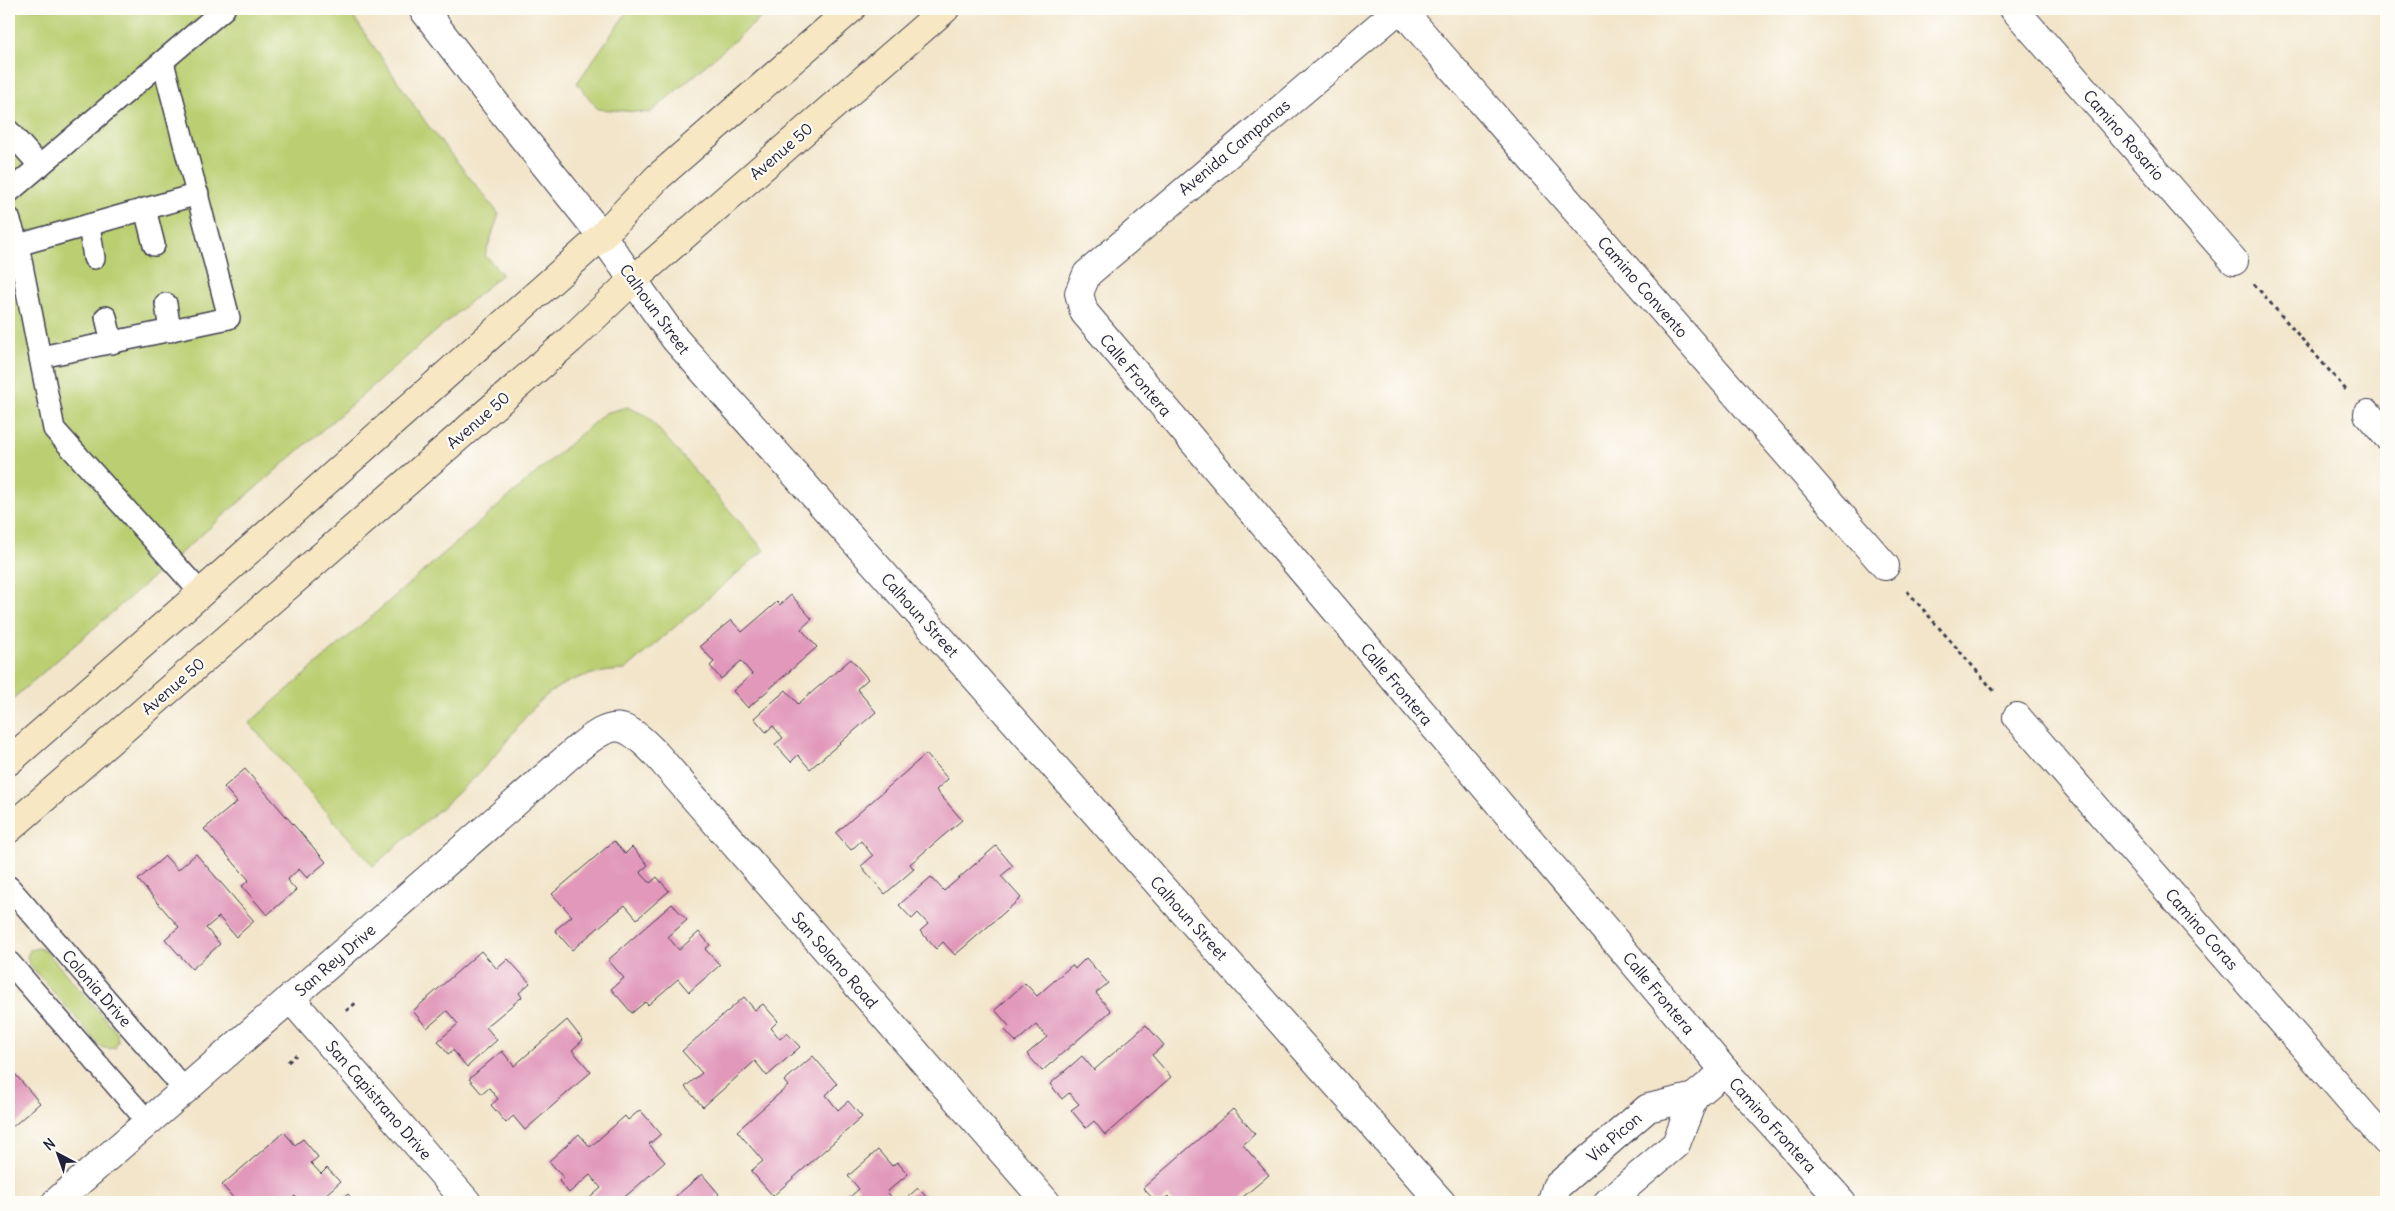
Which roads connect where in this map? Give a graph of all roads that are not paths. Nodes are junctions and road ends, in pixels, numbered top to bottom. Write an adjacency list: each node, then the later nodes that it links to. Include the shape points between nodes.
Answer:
1 (224, 9): 7 (lane)
2 (423, 9): 15 (street, Calhoun Street)
3 (851, 9): 15 (main road, via 658,177)
4 (945, 9): 20 (main road, Avenue 50)
5 (1400, 9): 21 (street, Avenida Campanas, via 1106,255 1087,274); 29 (street, Camino Convento)
6 (2014, 9): 19 (street, Camino Rosario)
7 (163, 62): 9 (lane); 11 (lane)
8 (9, 131): 9 (lane)
9 (40, 166): 10 (lane)
10 (9, 192)
11 (198, 194): 12 (lane); 24 (lane, via 229,318)
12 (145, 209): 14 (lane); 17 (lane)
13 (9, 218): 16 (lane)
14 (88, 225): 16 (lane); 18 (lane)
15 (602, 236): 20 (street, Calhoun Street); 30 (main road)
16 (18, 245): 26 (lane)
17 (154, 245)
18 (94, 258)
19 (2234, 261)
20 (633, 280): 34 (main road, Avenue 50, via 571,339); 46 (street, Calhoun Street, via 674,339)
21 (1079, 293): 38 (street, Calle Frontera, via 1084,312 1101,334)
22 (166, 304): 24 (lane)
23 (106, 317): 25 (lane)
24 (170, 331): 25 (lane)
25 (112, 343): 26 (lane)
26 (40, 357): 30 (lane, via 54,430)
27 (2368, 414): 28 (street)
28 (2386, 435)
29 (1885, 566)
30 (201, 594): 33 (main road)
31 (2017, 717): 42 (street, Camino Coras)
32 (618, 726): 37 (street, San Rey Drive, via 599,731 577,749); 45 (street, San Solano Road, via 637,734 656,754)
33 (9, 761)
34 (9, 829)
35 (9, 887): 39 (lane, Colonia Drive)
36 (9, 962): 41 (lane)
37 (290, 998): 39 (street, San Rey Drive); 44 (street, San Capistrano Drive)
38 (1725, 1071): 40 (street, Via Picon); 49 (street, Camino Frontera)
39 (185, 1090): 41 (street, San Rey Drive)
40 (1694, 1097): 47 (street, Via Picon, via 1648,1108 1556,1187); 48 (street, Via Picon, via 1676,1144)
41 (148, 1122): 43 (street, San Rey Drive)
42 (2386, 1141)
43 (56, 1202)
44 (467, 1202)
45 (1046, 1202)
46 (1441, 1202)
47 (1552, 1202)
48 (1608, 1202)
49 (1842, 1202)

